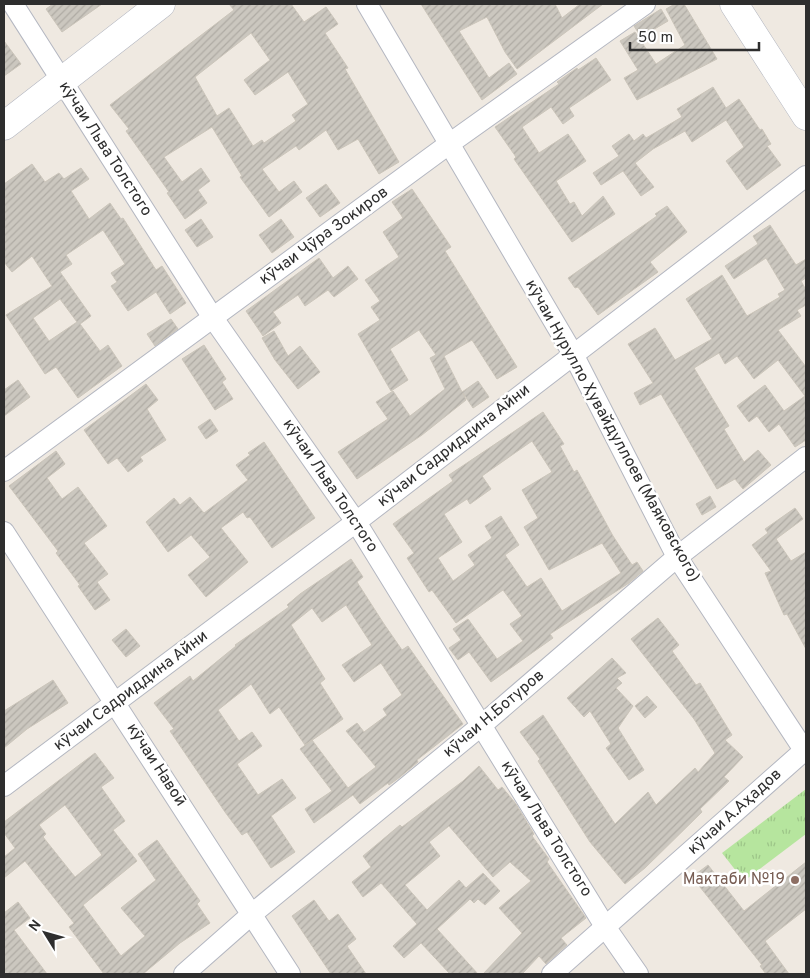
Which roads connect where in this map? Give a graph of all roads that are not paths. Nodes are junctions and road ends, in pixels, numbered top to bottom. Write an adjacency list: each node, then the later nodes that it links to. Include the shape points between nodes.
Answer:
1 (13, 4): 6 (street, кӯчаи Льва Толстого)
2 (161, 4): 6 (main road)
3 (367, 4): 9 (street, кӯчаи Нурулло Ҳувайдуллоев (Маяковского))
4 (645, 4): 9 (street, кӯчаи Ҷӯра Зокиров)
5 (734, 4): 7 (main road)
6 (63, 82): 8 (main road); 11 (street, кӯчаи Льва Толстого)
7 (806, 116)
8 (4, 126)
9 (449, 144): 11 (street, кӯчаи Ҷӯра Зокиров); 12 (street, кӯчаи Нурулло Ҳувайдуллоев (Маяковского))
10 (806, 176): 12 (street, кӯчаи Садриддина Айни)
11 (213, 318): 14 (street, кӯчаи Ҷӯра Зокиров); 15 (street, кӯчаи Льва Толстого)
12 (573, 354): 15 (street, кӯчаи Садриддина Айни); 17 (street, кӯчаи Нурулло Ҳувайдуллоев (Маяковского))
13 (806, 457): 17 (street, кӯчаи Н.Ботуров)
14 (4, 471)
15 (356, 522): 18 (street, кӯчаи Садриддина Айни); 19 (street, кӯчаи Льва Толстого)
16 (4, 532): 18 (street, кӯчаи Навоӣ)
17 (677, 557): 19 (street, кӯчаи Н.Ботуров); 20 (street, кӯчаи Нурулло Ҳувайдуллоев (Маяковского))
18 (115, 703): 21 (street, кӯчаи Садриддина Айни); 22 (street, кӯчаи Навоӣ)
19 (482, 725): 22 (street, кӯчаи Н.Ботуров); 23 (street, кӯчаи Льва Толстого)
20 (805, 750): 23 (street, кӯчаи А.Аҳадов)
21 (4, 786)
22 (252, 914): 24 (street, кӯчаи Н.Ботуров); 25 (street, кӯчаи Навоӣ)
23 (606, 928): 26 (street, кӯчаи А.Аҳадов); 27 (street, кӯчаи Льва Толстого)
24 (184, 974)
25 (290, 974)
26 (552, 974)
27 (638, 974)

